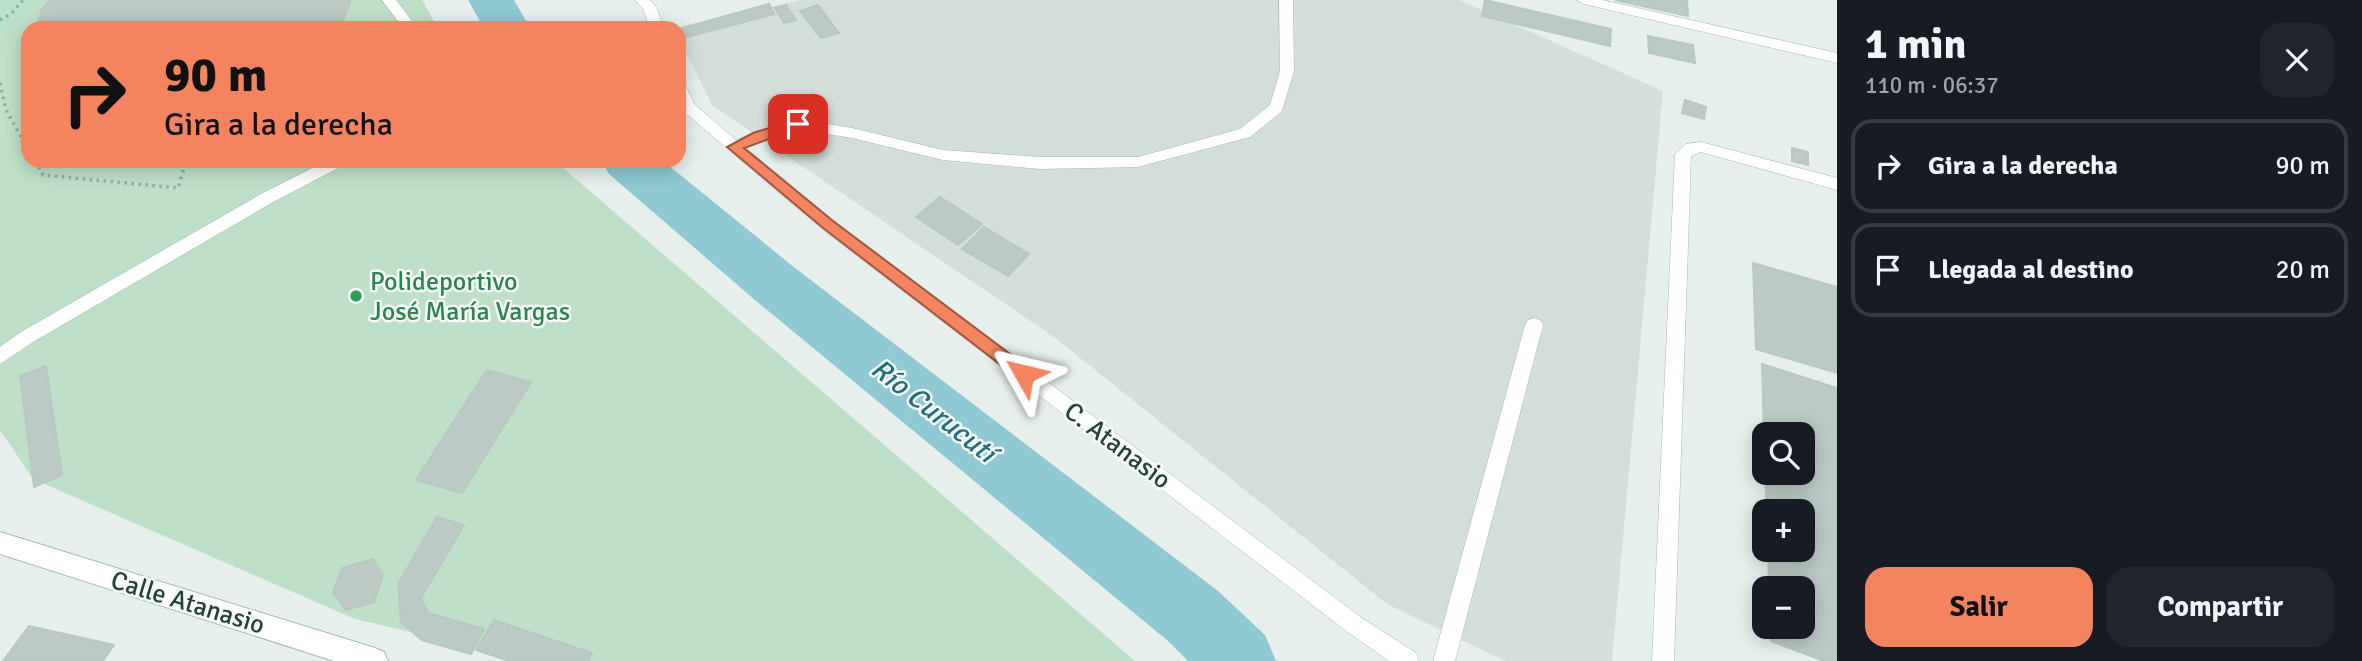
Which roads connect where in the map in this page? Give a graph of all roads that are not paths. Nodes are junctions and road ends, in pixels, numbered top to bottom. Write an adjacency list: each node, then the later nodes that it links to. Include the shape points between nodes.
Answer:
1 (390, 0): 5 (lane)
2 (642, 0): 6 (lane)
3 (1286, 0): 9 (lane, via 1287,71 1277,107 1245,133 1138,162 1040,163 943,155 798,124)
4 (1584, 0): 7 (lane)
5 (405, 21)
6 (654, 21)
7 (1837, 58)
8 (686, 102): 9 (lane, C. Atanasio)
9 (734, 147): 16 (lane, C. Atanasio, via 839,233)
10 (325, 168): 13 (lane, via 75,309)
11 (1837, 184): 18 (lane, via 1701,147 1683,154)
12 (1534, 325): 17 (lane)
13 (0, 357)
14 (0, 543): 15 (street, Calle Atanasio)
15 (375, 661)
16 (1408, 661)
17 (1444, 661)
18 (1663, 661)

